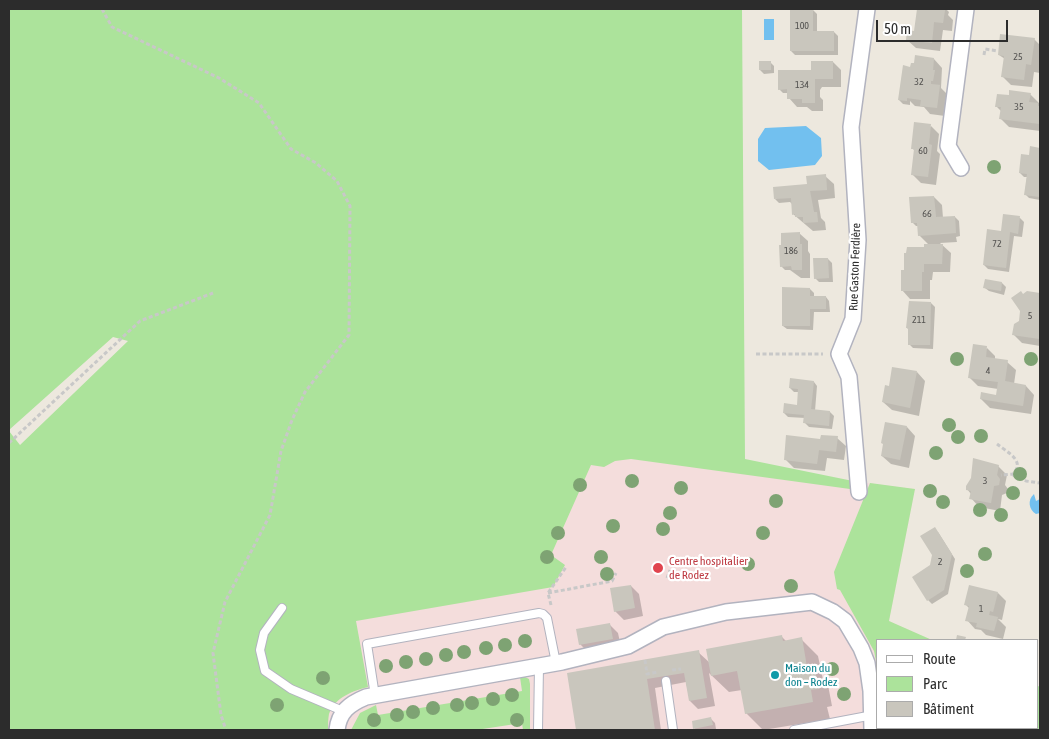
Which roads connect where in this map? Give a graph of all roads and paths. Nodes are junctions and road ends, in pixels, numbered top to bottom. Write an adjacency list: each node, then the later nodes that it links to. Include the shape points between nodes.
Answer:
1 (102, 9): 27 (path, via 112,27 219,78 259,103 291,149 316,163 337,181 350,206 349,335 305,392 281,451 270,515 225,602 214,653 221,715)
2 (868, 9): 9 (street, Rue Gaston Ferdière, via 851,128 858,240 853,319)
3 (966, 9): 6 (street, via 948,146)
4 (998, 51): 5 (path, via 985,49)
5 (984, 55)
6 (961, 168)
7 (214, 293): 10 (path, via 140,321)
8 (756, 354): 9 (path)
9 (839, 354): 15 (street, via 849,377)
10 (9, 444)
11 (997, 444): 12 (path, via 1016,460 1018,467)
12 (1012, 474): 13 (path); 14 (path)
13 (1001, 475)
14 (1040, 483)
15 (859, 492)
16 (670, 570): 18 (path)
17 (616, 573): 19 (path, via 612,581)
18 (667, 578)
19 (548, 592)
20 (282, 608): 25 (lane, via 264,633 260,650 265,671 291,689)
21 (556, 663): 22 (street); 24 (lane, via 547,618 539,613 395,638 366,644); 26 (street, via 628,646 663,627 707,616 812,602 834,612 861,648 867,664)
22 (539, 666): 24 (street); 29 (lane)
23 (666, 681): 30 (lane)
24 (374, 696): 25 (street, via 352,703)
25 (343, 711): 28 (street, via 338,720)
26 (873, 723): 31 (lane)
27 (226, 730)
28 (338, 730)
29 (538, 730)
30 (673, 730)
31 (794, 730)

